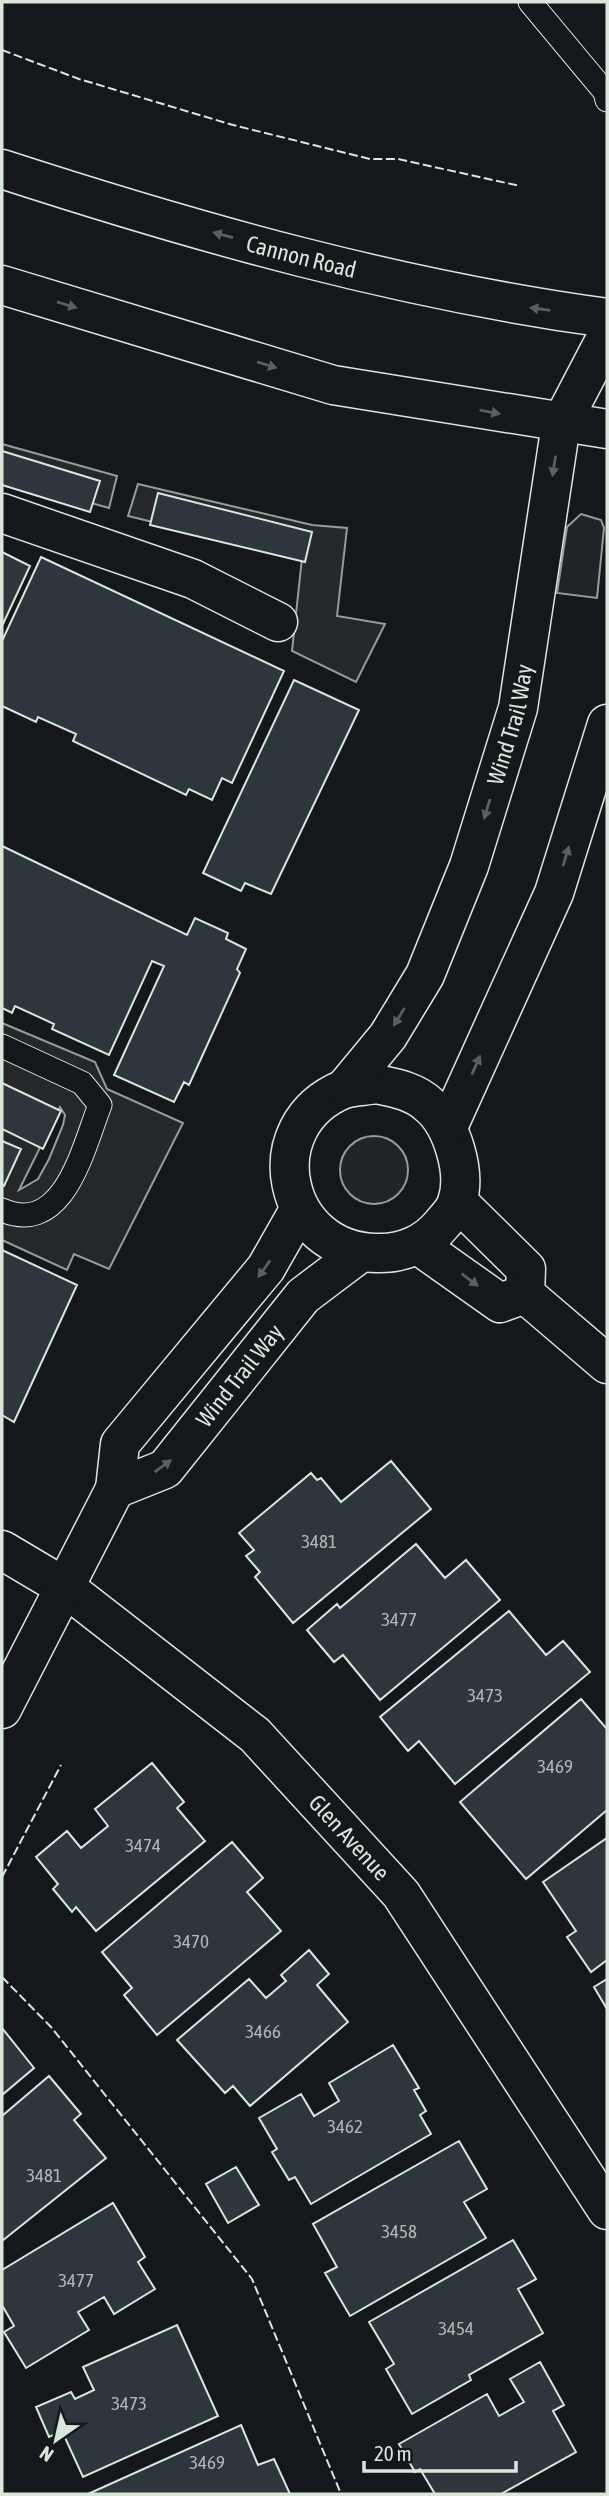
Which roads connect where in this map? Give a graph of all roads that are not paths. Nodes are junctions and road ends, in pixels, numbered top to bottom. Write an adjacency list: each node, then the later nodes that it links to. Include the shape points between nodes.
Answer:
1 (530, 2): 2 (lane)
2 (607, 94)
3 (2, 169): 5 (street, Cannon Road, one-way to 3, via 526,307 355,271 117,207)
4 (2, 285): 7 (street, one-way to 7, via 333,385)
5 (607, 318)
6 (607, 336): 7 (street, Wind Trail Way)
7 (561, 424): 8 (street); 13 (street, Wind Trail Way, one-way to 13, via 518,708 469,866 425,975 388,1036)
8 (607, 429)
9 (2, 513): 10 (street, via 193,579)
10 (278, 622)
11 (607, 724): 14 (street, one-way to 11, via 554,893)
12 (2, 1046): 16 (lane, via 82,1083 100,1105 61,1197 44,1211 18,1217)
13 (345, 1088): 14 (street, Wind Trail Way, via 376,1084 404,1089 429,1104); 17 (street, Wind Trail Way, via 319,1103 301,1125 290,1153 290,1183)
14 (448, 1127): 15 (street, Wind Trail Way, via 458,1155)
15 (458, 1202): 18 (street, Wind Trail Way, via 435,1232); 20 (street, via 526,1269)
16 (2, 1210)
17 (299, 1210): 19 (street, Wind Trail Way, via 315,1230 336,1245); 22 (street, Wind Trail Way, one-way to 22, via 266,1268 120,1444)
18 (418, 1245): 19 (street, Wind Trail Way, via 386,1254); 20 (street, one-way to 20, via 500,1303)
19 (360, 1253): 22 (street, Wind Trail Way, one-way to 19, via 165,1469 303,1296)
20 (525, 1294): 21 (street)
21 (607, 1364)
22 (115, 1489): 24 (street, Wind Trail Way)
23 (2, 1550): 24 (street, Glen Avenue)
24 (66, 1588): 25 (street, Wind Trail Way); 26 (street, Glen Avenue, via 255,1735 401,1894)
25 (2, 1709)
26 (607, 2210)

